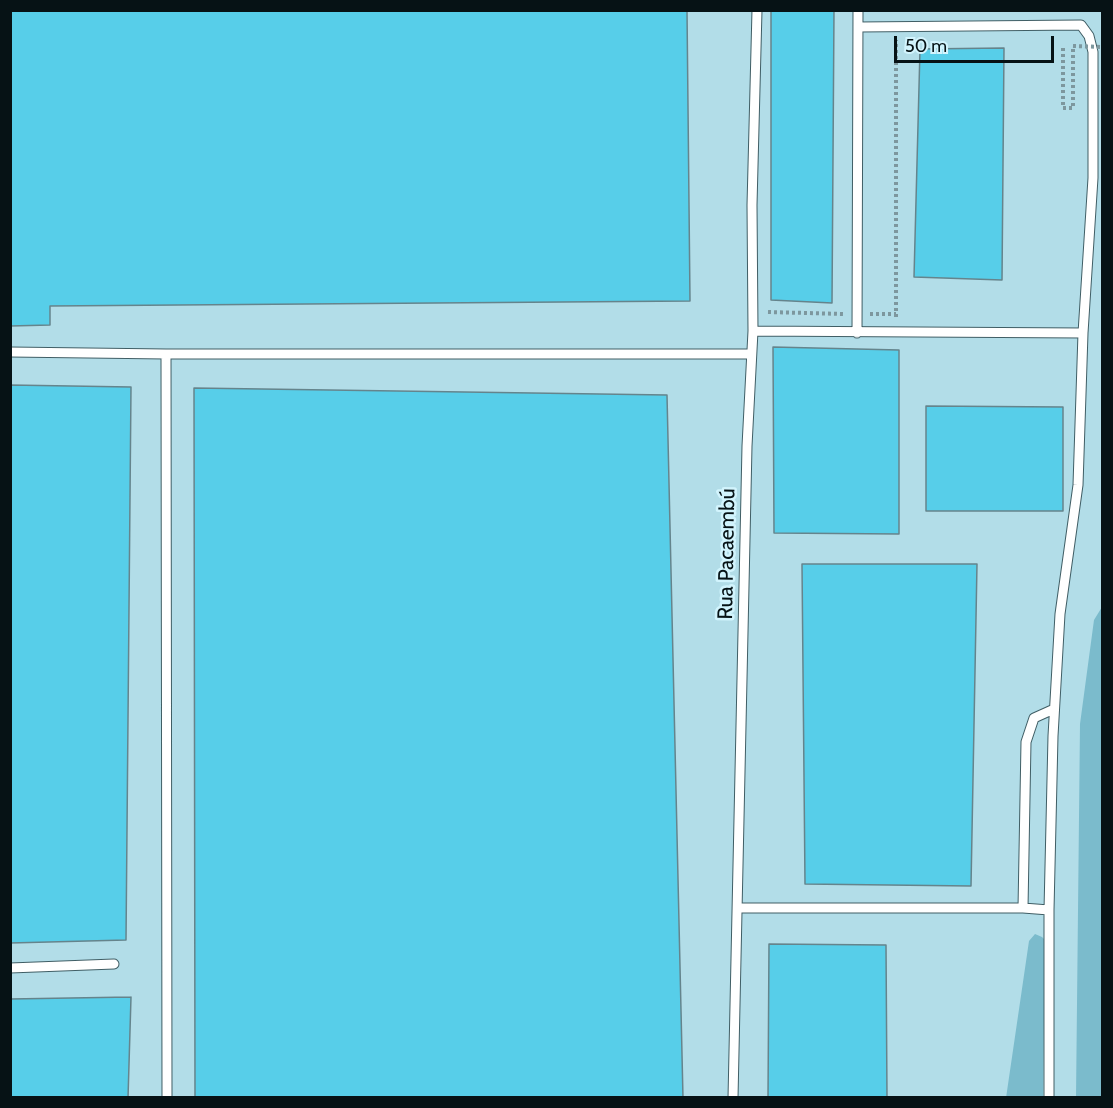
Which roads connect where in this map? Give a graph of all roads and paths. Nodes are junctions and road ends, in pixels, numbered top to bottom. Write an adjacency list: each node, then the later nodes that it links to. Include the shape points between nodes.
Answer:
1 (757, 10): 7 (lane, Rua Pacaembú)
2 (858, 10): 3 (lane)
3 (859, 27): 4 (lane); 8 (lane)
4 (896, 27): 9 (path); 13 (lane, via 1081,24 1089,36 1093,52 1093,177)
5 (1102, 46): 6 (path, bridge, via 1073,46 1073,108 1063,108)
6 (1063, 48)
7 (753, 312): 8 (path); 10 (lane, Rua Pacaembú)
8 (857, 314): 9 (path); 11 (lane)
9 (896, 314): 12 (path)
10 (753, 331): 11 (lane); 16 (lane, Rua Pacaembú)
11 (857, 333): 12 (lane)
12 (896, 333): 13 (lane)
13 (1083, 333): 17 (lane, via 1078,485 1060,614)
14 (10, 352): 15 (lane)
15 (166, 354): 16 (lane); 23 (lane)
16 (751, 354): 18 (lane, Rua Pacaembú)
17 (1054, 709): 19 (lane, via 1034,718 1026,742); 20 (lane)
18 (738, 908): 19 (lane); 24 (lane, Rua Pacaembú)
19 (1023, 908): 20 (lane)
20 (1049, 910): 25 (lane)
21 (114, 964): 22 (lane)
22 (10, 968)
23 (166, 1098)
24 (733, 1098)
25 (1049, 1098)

